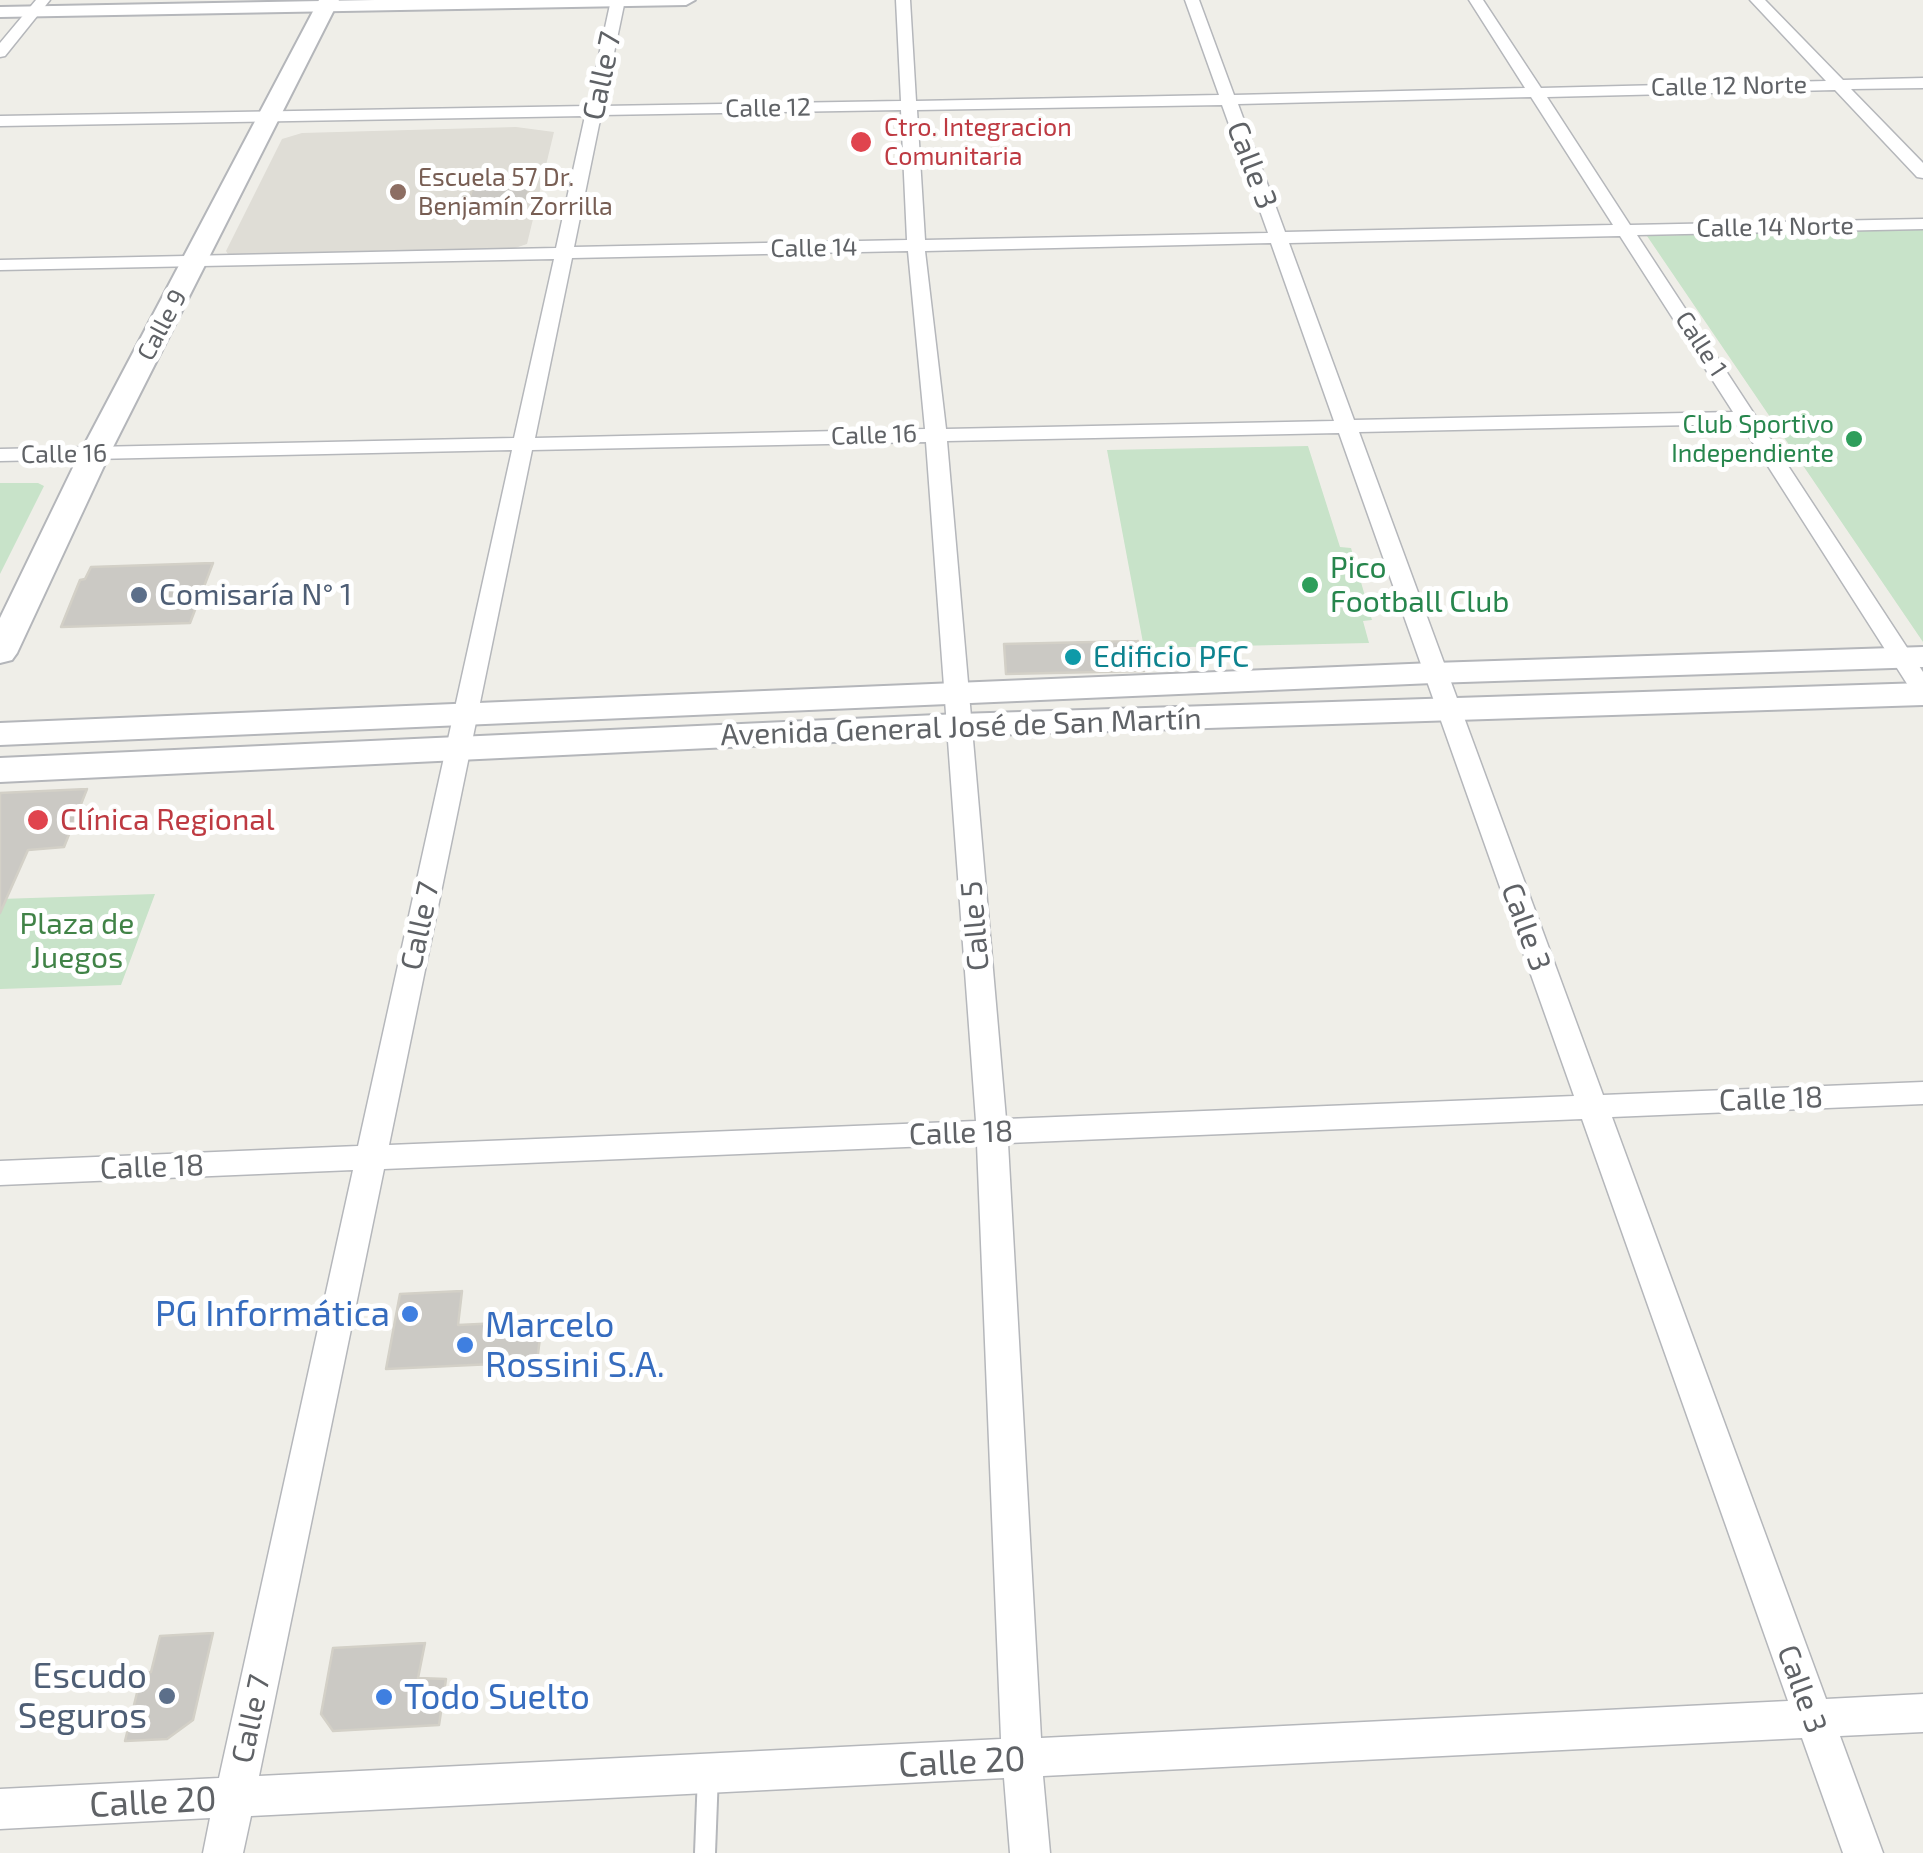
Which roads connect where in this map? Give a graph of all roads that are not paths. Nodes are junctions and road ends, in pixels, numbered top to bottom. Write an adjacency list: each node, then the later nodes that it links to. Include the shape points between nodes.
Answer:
1 (686, 0): 6 (street)
2 (902, 0): 15 (street, Calle 5)
3 (1192, 0): 14 (street, Calle 3)
4 (1476, 0): 13 (street, Calle 1)
5 (1757, 0): 12 (street)
6 (618, 1): 7 (street); 16 (street, Calle 7)
7 (328, 3): 8 (street); 17 (main road, Calle 9)
8 (38, 6): 9 (street); 10 (street)
9 (0, 12)
10 (0, 54)
11 (1923, 82): 12 (street, Calle 12 Norte)
12 (1838, 84): 13 (street, Calle 12 Norte); 19 (street)
13 (1535, 90): 14 (street, Calle 12); 21 (street, Calle 1)
14 (1227, 100): 15 (street, Calle 12); 22 (street, Calle 3)
15 (909, 105): 16 (street, Calle 12); 23 (street, Calle 5)
16 (594, 111): 17 (street, Calle 12); 24 (street, Calle 7)
17 (271, 116): 18 (street, Calle 12); 25 (main road, Calle 9)
18 (0, 121)
19 (1923, 173)
20 (1923, 224): 21 (street, Calle 14 Norte)
21 (1627, 230): 22 (street, Calle 14); 27 (street, Calle 1)
22 (1280, 238): 23 (street, Calle 14); 28 (street, Calle 3)
23 (916, 246): 24 (street, Calle 14); 29 (street, Calle 5)
24 (564, 253): 25 (street, Calle 14); 30 (street, Calle 7)
25 (196, 260): 26 (street, Calle 14); 31 (main road, Calle 9)
26 (0, 265)
27 (1748, 418): 28 (street, Calle 16); 34 (street, Calle 1)
28 (1346, 426): 29 (street, Calle 16); 35 (street, Calle 3)
29 (936, 433): 30 (street, Calle 16); 37 (street, Calle 5)
30 (523, 446): 31 (street, Calle 16); 39 (street, Calle 7)
31 (95, 453): 32 (street, Calle 16); 33 (main road, Calle 9)
32 (0, 455)
33 (0, 653)
34 (1912, 658): 35 (main road, Avenida General José de San Martín); 36 (street, Calle 1)
35 (1433, 672): 37 (main road, Avenida General José de San Martín); 38 (street, Calle 3)
36 (1923, 692): 38 (main road, Avenida General José de San Martín)
37 (957, 710): 38 (main road, Avenida General José de San Martín); 39 (main road, Avenida General José de San Martín); 41 (main road, Avenida General José de San Martín); 45 (street, Calle 5)
38 (1446, 710): 44 (street, Calle 3)
39 (464, 712): 40 (main road, Avenida General José de San Martín); 41 (street, Calle 7)
40 (0, 734)
41 (457, 749): 42 (main road, Avenida General José de San Martín); 46 (street, Calle 7)
42 (0, 770)
43 (1923, 1093): 44 (street, Calle 18)
44 (1591, 1107): 45 (street, Calle 18); 49 (street, Calle 3)
45 (992, 1132): 46 (street, Calle 18); 50 (street, Calle 5)
46 (371, 1158): 47 (street, Calle 18); 52 (street, Calle 7)
47 (0, 1173)
48 (1923, 1713): 49 (street, Calle 20)
49 (1812, 1718): 50 (street, Calle 20); 57 (street, Calle 3)
50 (1022, 1758): 51 (street, Calle 20); 56 (street, Calle 5)
51 (708, 1774): 52 (street, Calle 20); 55 (lane)
52 (234, 1798): 53 (street, Calle 20); 54 (street, Calle 7)
53 (0, 1809)
54 (222, 1853)
55 (705, 1853)
56 (1030, 1853)
57 (1863, 1853)

